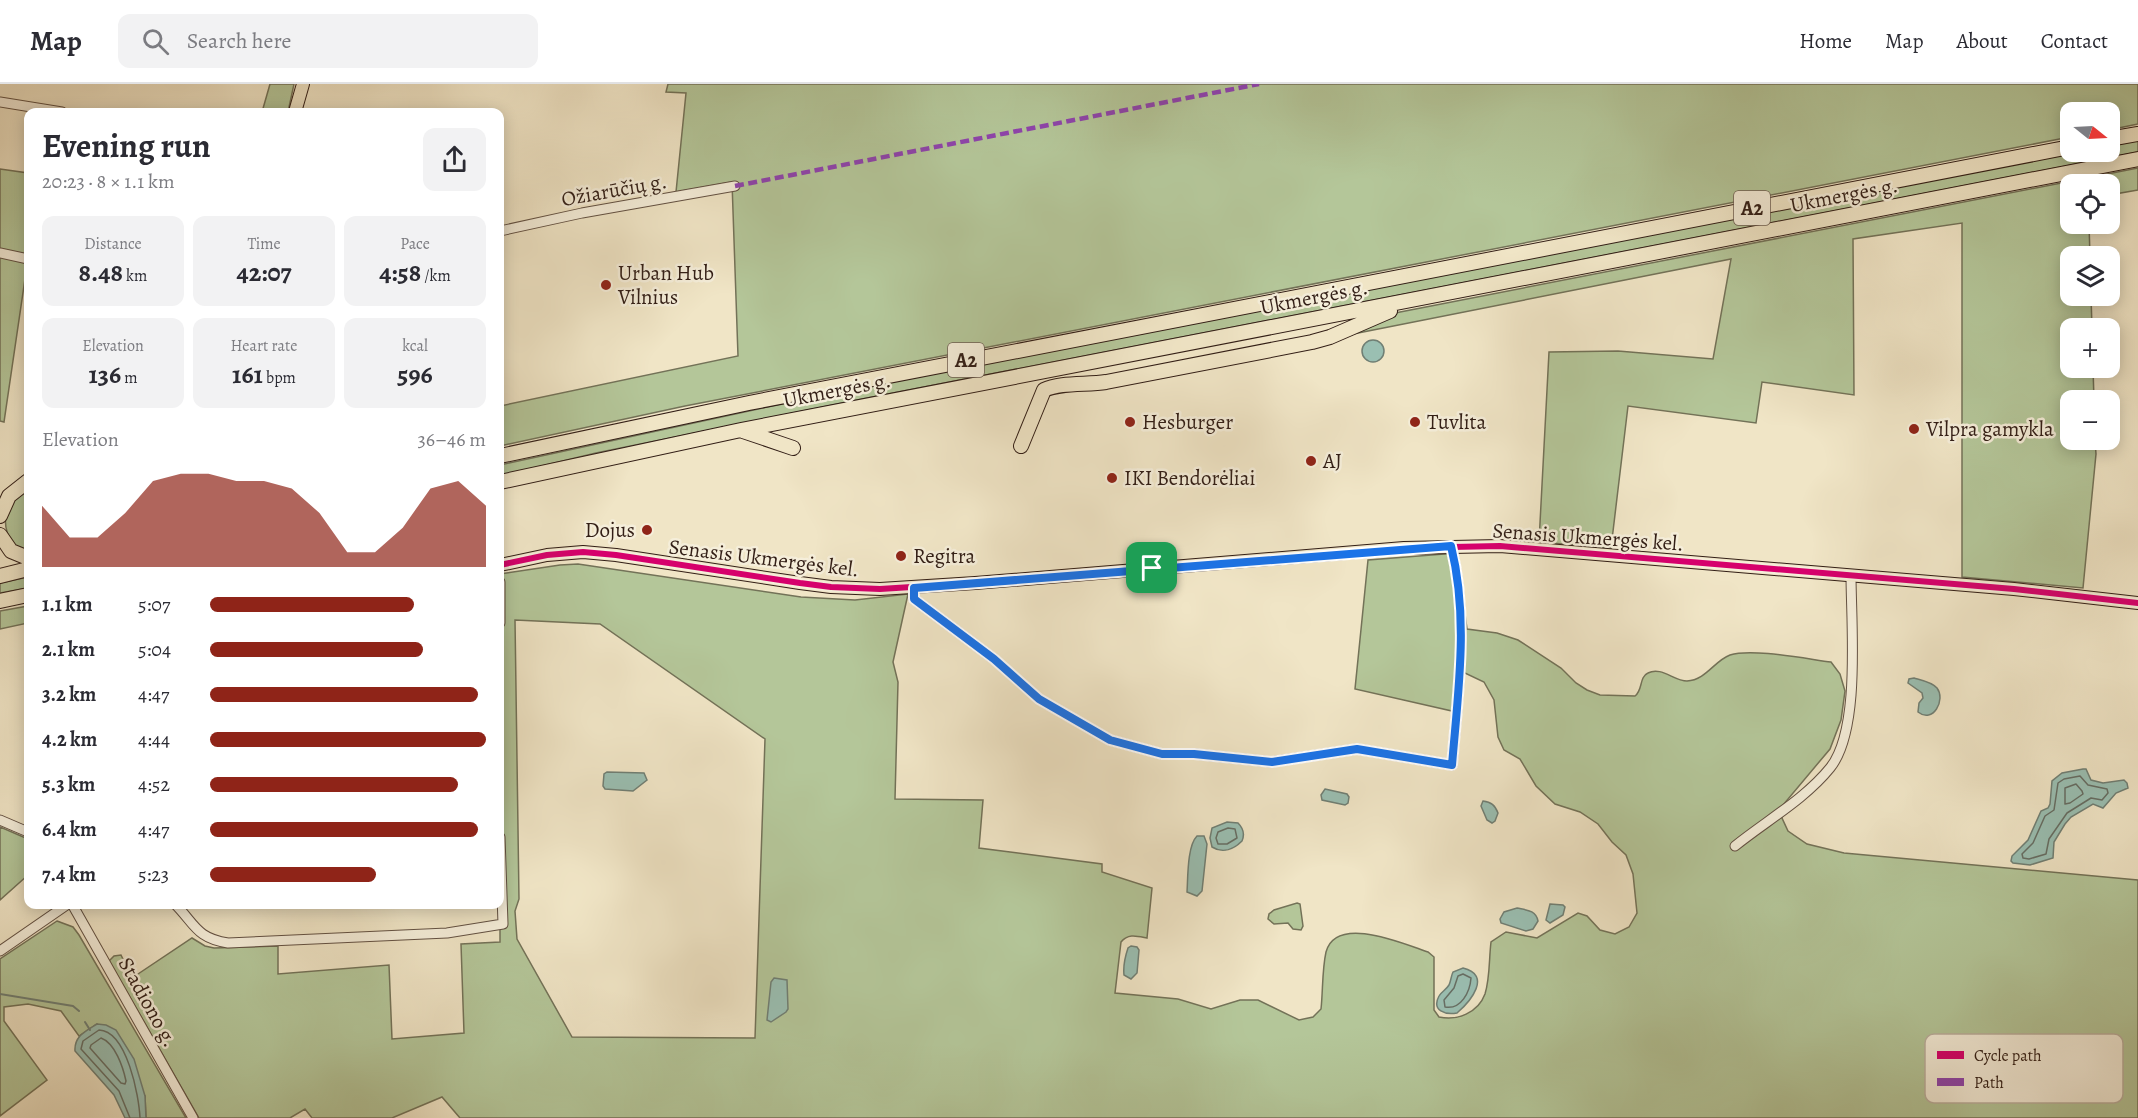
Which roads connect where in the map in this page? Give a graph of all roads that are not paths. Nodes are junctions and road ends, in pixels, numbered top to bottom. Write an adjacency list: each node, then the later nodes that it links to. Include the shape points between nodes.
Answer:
1 (303, 84): 4 (main road)
2 (0, 102): 3 (street)
3 (37, 108)
4 (296, 108)
5 (2138, 134): 6 (highway)
6 (2120, 137)
7 (2060, 149): 17 (highway, Ukmergės g. / A2, via 749,403)
8 (2138, 159): 13 (highway, Ukmergės g. / A2)
9 (735, 186): 10 (street, Ožiarūčių g.)
10 (504, 230)
11 (0, 253): 12 (street)
12 (24, 258)
13 (1442, 294): 14 (highway, Ukmergės g. / A2); 15 (highway, via 1423,305 1384,312 1312,342 1106,382 1052,386 1044,390)
14 (741, 430): 16 (highway); 18 (highway, Ukmergės g. / A2)
15 (1021, 446)
16 (793, 448)
17 (504, 455)
18 (532, 475): 19 (highway, Ukmergės g. / A2); 21 (highway)
19 (504, 481)
20 (24, 484): 22 (highway, via 9,496)
21 (504, 488)
22 (0, 516)
23 (0, 535): 25 (highway, via 11,552)
24 (1451, 546): 28 (main road, Senasis Ukmergės kel., via 1546,549); 30 (main road, Senasis Ukmergės kel.); 30 (street, via 1458,582 1462,651 1452,765 1357,749 1258,762 1162,754 1117,742 1039,699 994,659 914,599)
25 (24, 557)
26 (504, 564): 30 (main road, Senasis Ukmergės kel., via 582,552 831,587)
27 (24, 570): 29 (highway)
28 (1851, 575): 33 (main road, Senasis Ukmergės kel.); 36 (street, via 1850,709 1839,755 1806,792)
29 (0, 576)
30 (914, 588)
31 (24, 596): 32 (highway)
32 (0, 601)
33 (2138, 603)
34 (0, 820): 35 (street)
35 (24, 830)
36 (1735, 846)
37 (63, 909): 41 (street)
38 (73, 909): 42 (street, Stadiono g.)
39 (179, 909): 40 (street, via 206,937 228,943 442,933 503,924)
40 (502, 909)
41 (0, 951)
42 (193, 1118)

